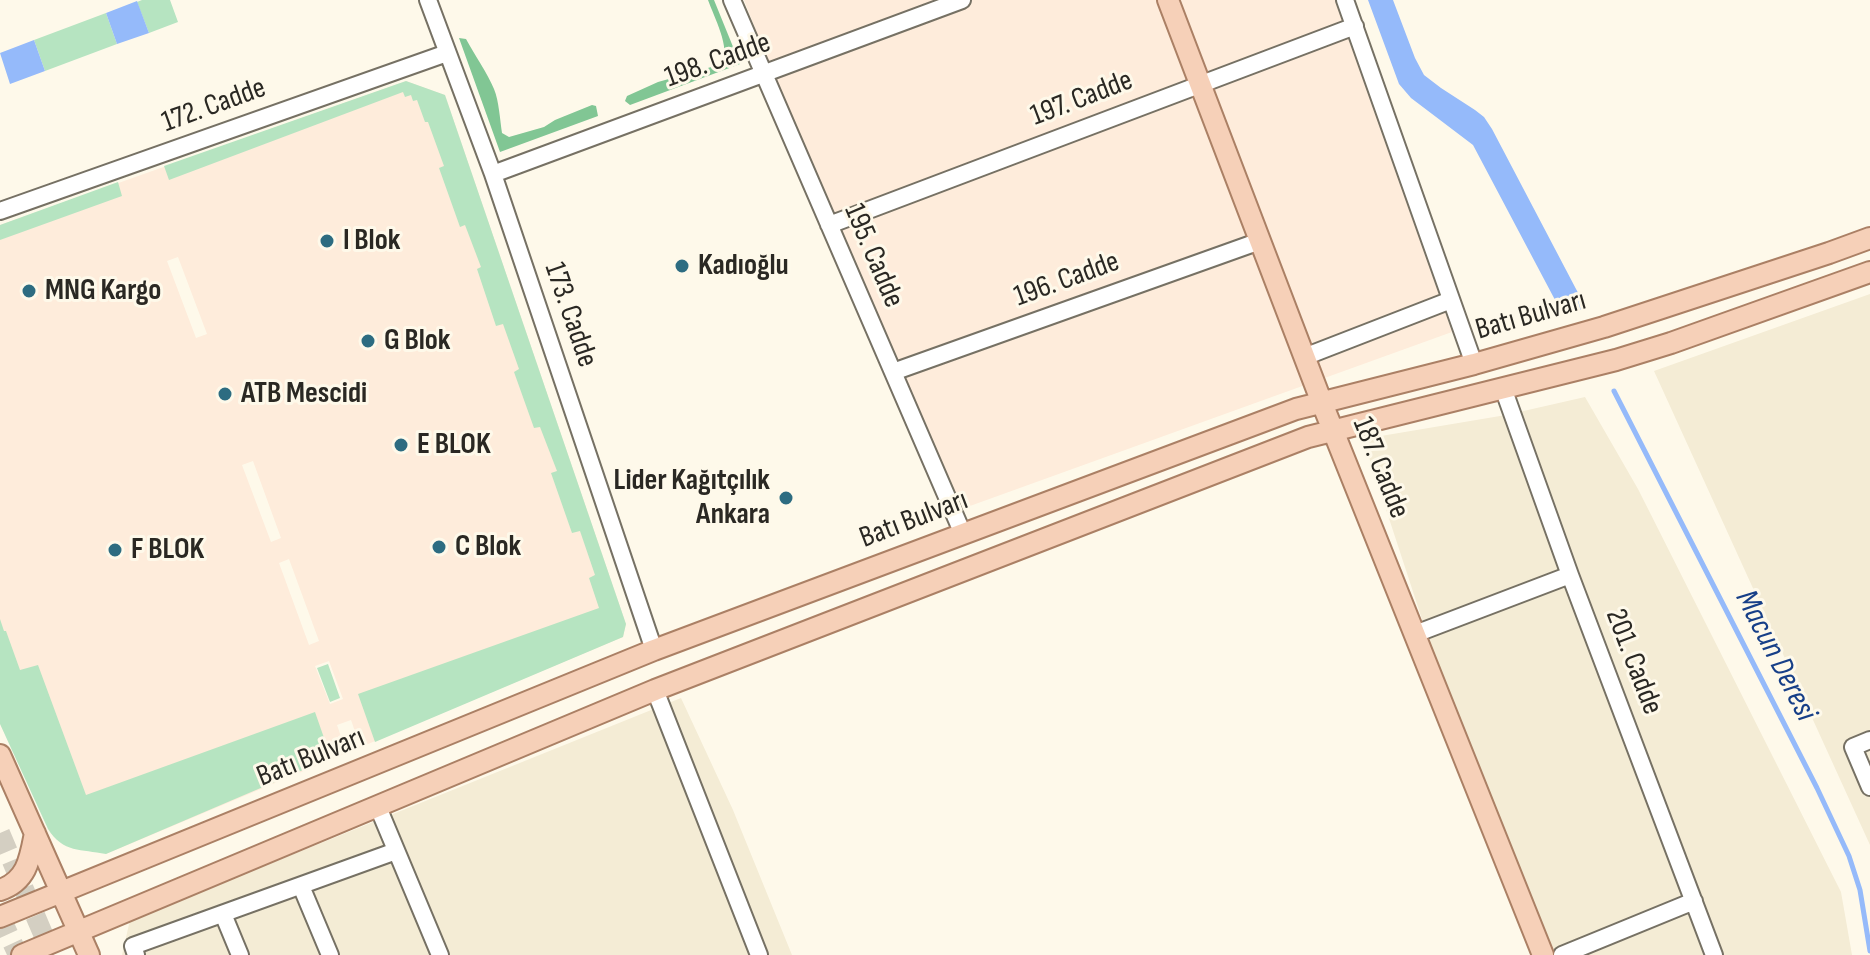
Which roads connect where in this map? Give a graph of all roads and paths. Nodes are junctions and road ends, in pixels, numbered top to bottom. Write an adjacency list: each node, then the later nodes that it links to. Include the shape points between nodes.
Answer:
1 (428, 0): 7 (street, 173. Cadde)
2 (732, 0): 8 (street, 195. Cadde)
3 (962, 0): 8 (street, 198. Cadde)
4 (1168, 0): 9 (main road, 187. Cadde)
5 (1345, 0): 6 (street)
6 (1355, 26): 9 (street, 197. Cadde); 16 (street)
7 (447, 53): 10 (street, 173. Cadde); 11 (street, 172. Cadde)
8 (764, 73): 10 (street, 198. Cadde); 12 (street, 195. Cadde)
9 (1200, 84): 12 (street, 197. Cadde); 14 (main road, 187. Cadde)
10 (493, 174): 26 (street, 173. Cadde)
11 (0, 211)
12 (829, 225): 19 (street, 195. Cadde)
13 (1870, 238): 18 (main road, Batı Bulvarı, via 1604,327)
14 (1260, 241): 17 (main road, 187. Cadde); 19 (street, 196. Cadde)
15 (1870, 272): 20 (main road, Batı Bulvarı, via 1671,343)
16 (1451, 300): 17 (street); 18 (street)
17 (1304, 357): 21 (main road, 187. Cadde)
18 (1474, 364): 21 (main road, Batı Bulvarı)
19 (893, 372): 23 (street, 195. Cadde)
20 (1503, 388): 22 (main road, Batı Bulvarı); 24 (street, 201. Cadde)
21 (1322, 403): 22 (main road, 187. Cadde); 23 (main road, Batı Bulvarı)
22 (1333, 431): 25 (main road, 187. Cadde); 27 (main road, Batı Bulvarı)
23 (963, 534): 26 (main road, Batı Bulvarı)
24 (1570, 575): 25 (street); 37 (street, 201. Cadde)
25 (1415, 634): 48 (main road, 187. Cadde)
26 (654, 650): 36 (main road, Batı Bulvarı)
27 (655, 690): 31 (main road, Batı Bulvarı); 47 (street)
28 (1870, 740): 30 (street, via 1853,747)
29 (0, 755): 32 (main road)
30 (1870, 787)
31 (378, 807): 33 (street); 40 (main road, Batı Bulvarı)
32 (35, 833): 35 (main road, via 24,874); 36 (main road)
33 (396, 851): 34 (street); 46 (street)
34 (301, 886): 38 (street); 45 (street)
35 (0, 890)
36 (61, 892): 39 (main road, Batı Bulvarı); 40 (main road)
37 (1694, 901): 49 (street); 50 (street, 201. Cadde)
38 (223, 914): 43 (street, via 133,946); 44 (street)
39 (0, 917)
40 (79, 932): 41 (main road, Batı Bulvarı); 42 (main road)
41 (22, 955)
42 (89, 955)
43 (136, 955)
44 (240, 955)
45 (330, 955)
46 (440, 955)
47 (759, 955)
48 (1543, 955)
49 (1562, 955)
50 (1714, 955)

